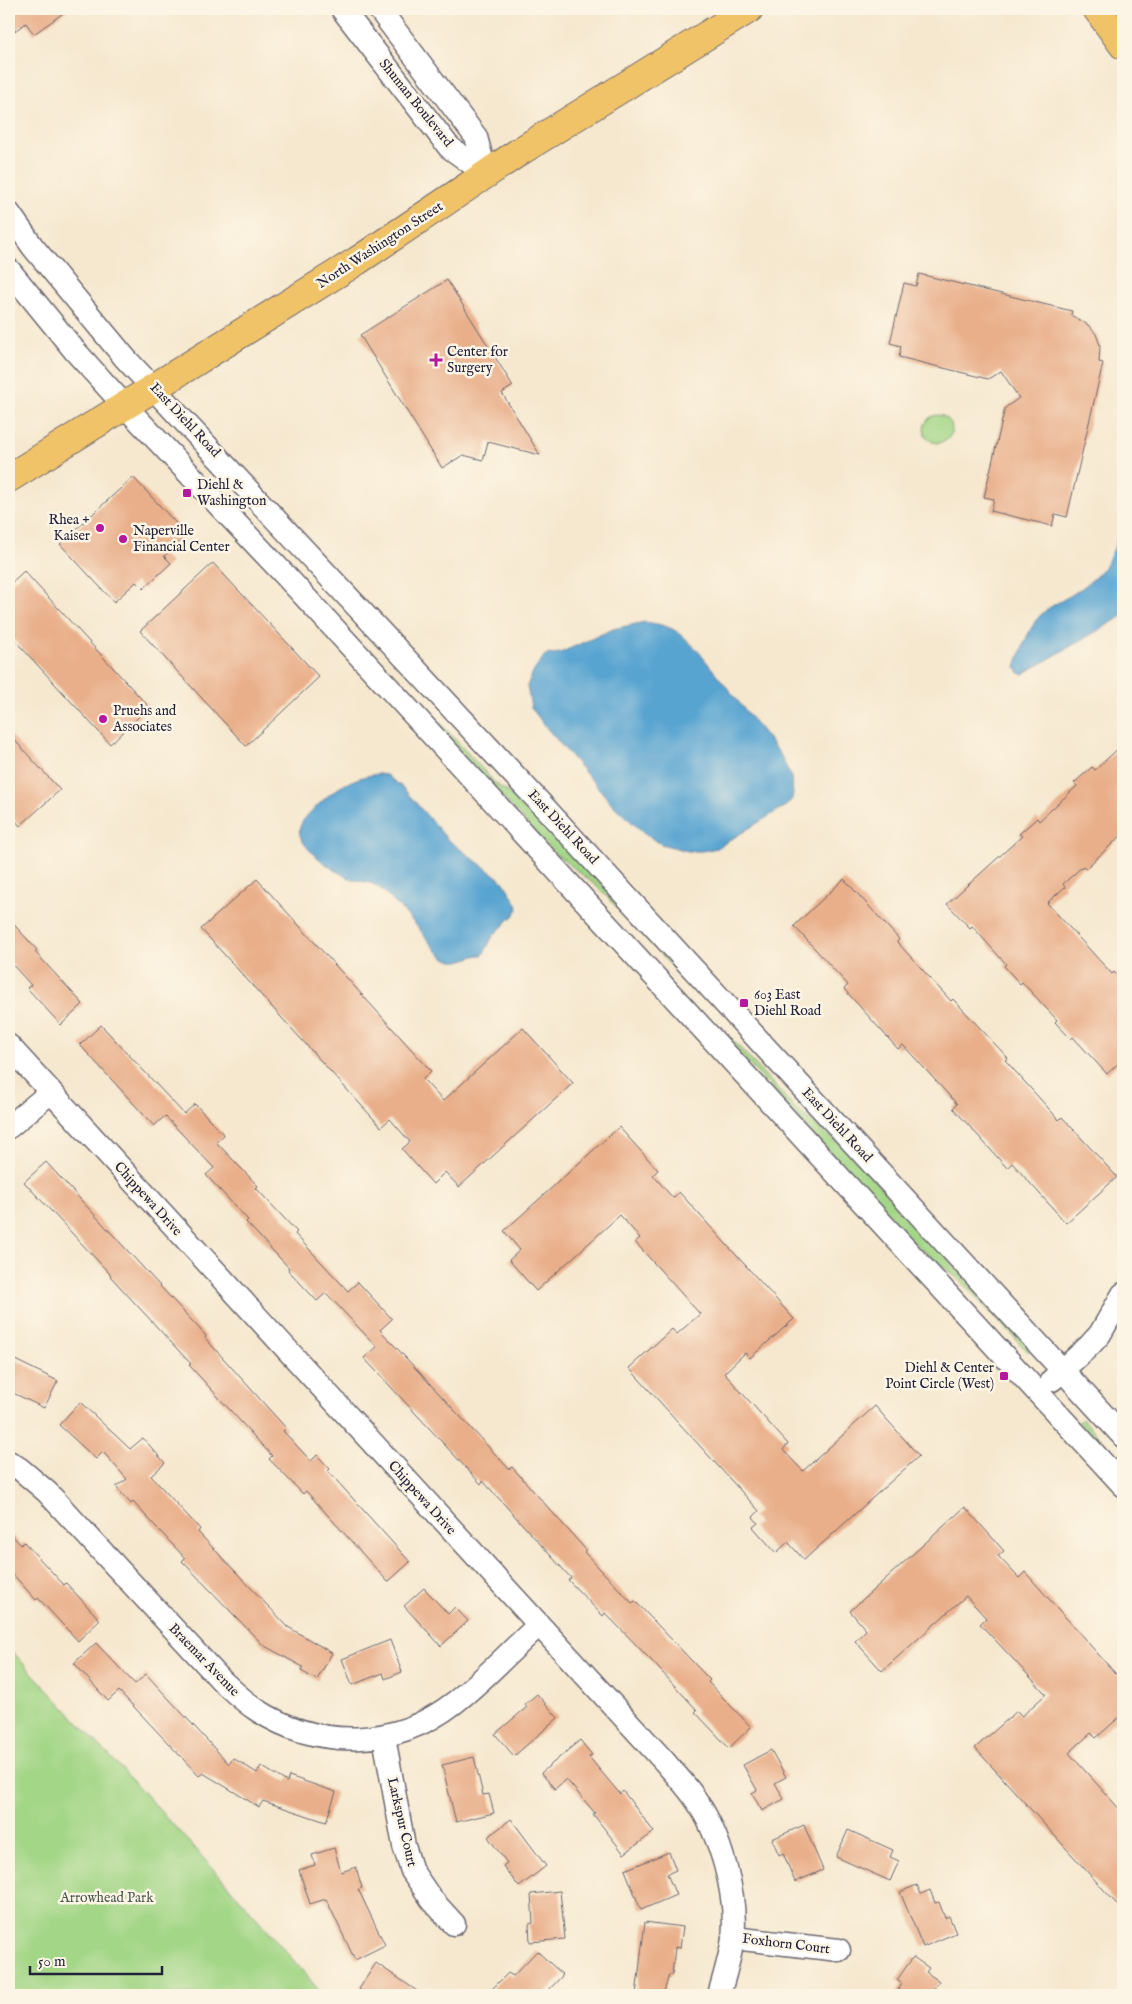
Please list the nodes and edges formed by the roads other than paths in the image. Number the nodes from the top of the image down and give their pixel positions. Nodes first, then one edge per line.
1 (342, 9) edge
2 (379, 9) edge
3 (749, 9) edge
4 (1097, 9) edge
5 (1123, 45) edge
6 (486, 174) junction
7 (9, 213) edge
8 (9, 270) edge
9 (154, 386) junction
10 (124, 405) junction
11 (9, 478) edge
12 (9, 1046) edge
13 (51, 1092) junction
14 (9, 1127) edge
15 (1123, 1294) edge
16 (1062, 1371) junction
17 (1039, 1393) junction
18 (1123, 1436) edge
19 (9, 1462) edge
20 (1123, 1485) edge
21 (539, 1625) junction
22 (384, 1737) junction
23 (454, 1924) dead end
24 (733, 1938) junction
25 (839, 1950) dead end
26 (718, 1995) edge

1 - 6 street, Shuman Boulevard
2 - 6 street, Shuman Boulevard
3 - 6 main road, North Washington Street
4 - 5 main road
6 - 9 main road, North Washington Street
7 - 9 street, East Diehl Road
8 - 10 street
9 - 10 main road, North Washington Street
9 - 16 street, East Diehl Road
10 - 11 main road, North Washington Street
10 - 17 street
12 - 13 street, Chippewa Drive
13 - 14 street
13 - 21 street, Chippewa Drive
15 - 16 street
16 - 17 street
16 - 18 street, East Diehl Road
17 - 20 street
19 - 22 street, Braemar Avenue
21 - 22 street, Braemar Avenue
21 - 24 street, Chippewa Drive
22 - 23 street, Larkspur Court
24 - 25 street, Foxhorn Court
24 - 26 street, Chippewa Drive

